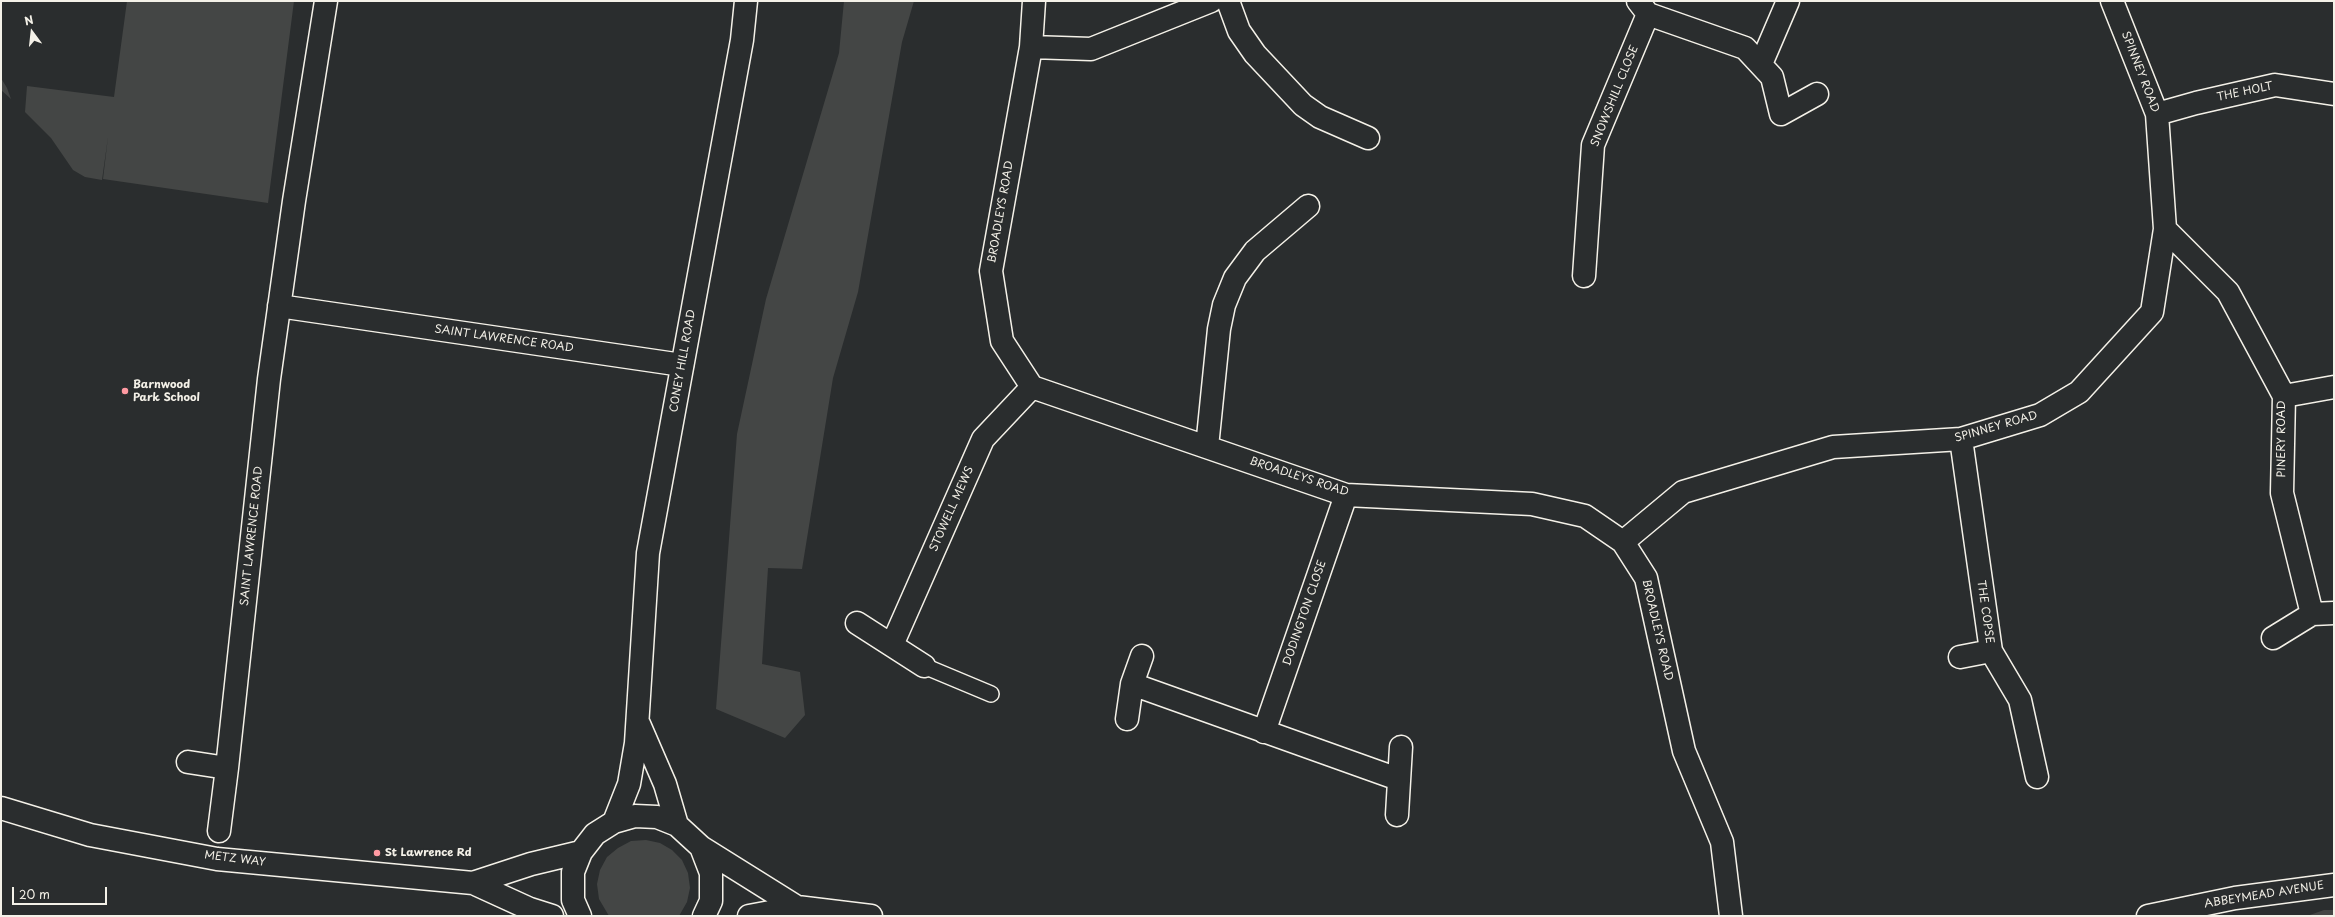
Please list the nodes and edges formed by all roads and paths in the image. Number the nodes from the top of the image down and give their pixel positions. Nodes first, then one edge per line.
1 (326, 1) edge
2 (746, 1) edge
3 (1034, 1) edge
4 (1211, 1) edge
5 (1228, 1) edge
6 (1788, 1) edge
7 (2112, 1) edge
8 (1643, 8) edge
9 (1031, 47) junction
10 (1761, 64) junction
11 (1817, 94) dead end
12 (2334, 94) edge
13 (2157, 114) junction
14 (1368, 138) dead end
15 (1308, 206) dead end
16 (2165, 229) junction
17 (1584, 276) dead end
18 (279, 306) junction
19 (682, 365) junction
20 (1032, 387) junction
21 (2334, 387) edge
22 (2284, 396) junction
23 (1961, 439) junction
24 (1207, 447) junction
25 (1346, 495) junction
26 (1623, 542) junction
27 (2334, 613) edge
28 (2312, 614) junction
29 (857, 623) dead end
30 (2273, 638) dead end
31 (892, 645) junction
32 (1991, 651) junction
33 (1142, 656) dead end
34 (1960, 657) dead end
35 (924, 666) joint
36 (1132, 684) junction
37 (991, 694) dead end
38 (1127, 720) dead end
39 (639, 724) junction
40 (1264, 732) junction
41 (1401, 747) dead end
42 (188, 762) dead end
43 (227, 768) junction
44 (2037, 777) dead end
45 (1398, 779) junction
46 (1, 808) edge
47 (1397, 815) dead end
48 (614, 822) junction
49 (677, 825) junction
50 (219, 832) dead end
51 (701, 847) junction
52 (581, 852) junction
53 (473, 883) junction
54 (2334, 885) edge
55 (797, 906) junction
56 (552, 916) edge
57 (580, 916) edge
58 (704, 916) edge
59 (749, 916) edge
60 (871, 916) edge
61 (1731, 916) edge
62 (2148, 916) edge

1 - 18 street, SAINT LAWRENCE ROAD
2 - 19 street, CONEY HILL ROAD
3 - 9 street, BROADLEYS ROAD
4 - 9 street
5 - 14 street
6 - 10 street
7 - 13 street, SPINNEY ROAD
8 - 10 street, SNOWSHILL CLOSE
8 - 17 street, SNOWSHILL CLOSE
9 - 20 street, BROADLEYS ROAD
10 - 11 street, SNOWSHILL CLOSE
12 - 13 street, THE HOLT
13 - 16 street, SPINNEY ROAD
15 - 24 street
16 - 22 street, PINERY ROAD
16 - 23 street, SPINNEY ROAD
18 - 19 street, SAINT LAWRENCE ROAD
18 - 43 street, SAINT LAWRENCE ROAD
19 - 39 street, CONEY HILL ROAD
20 - 24 street, BROADLEYS ROAD
20 - 31 street, STOWELL MEWS
21 - 22 street
22 - 28 street, PINERY ROAD
23 - 26 street, SPINNEY ROAD
23 - 32 street, THE COPSE
24 - 25 street, BROADLEYS ROAD
25 - 26 street, BROADLEYS ROAD
25 - 40 street, DODINGTON CLOSE
26 - 61 street, BROADLEYS ROAD
27 - 28 street
28 - 30 street
29 - 31 street
31 - 35 street
32 - 34 street
32 - 44 street, THE COPSE
33 - 36 street
35 - 37 lane
36 - 38 street
36 - 40 street
39 - 48 street, CONEY HILL ROAD
39 - 49 street, CONEY HILL ROAD
40 - 45 street
41 - 45 street
42 - 43 street
43 - 50 street, SAINT LAWRENCE ROAD
45 - 47 street
46 - 53 street, METZ WAY
48 - 49 street
48 - 52 street
49 - 51 street
51 - 55 street
51 - 58 street
52 - 53 street, METZ WAY
52 - 57 street
53 - 56 street, METZ WAY
54 - 62 street, ABBEYMEAD AVENUE
55 - 59 street
55 - 60 street

